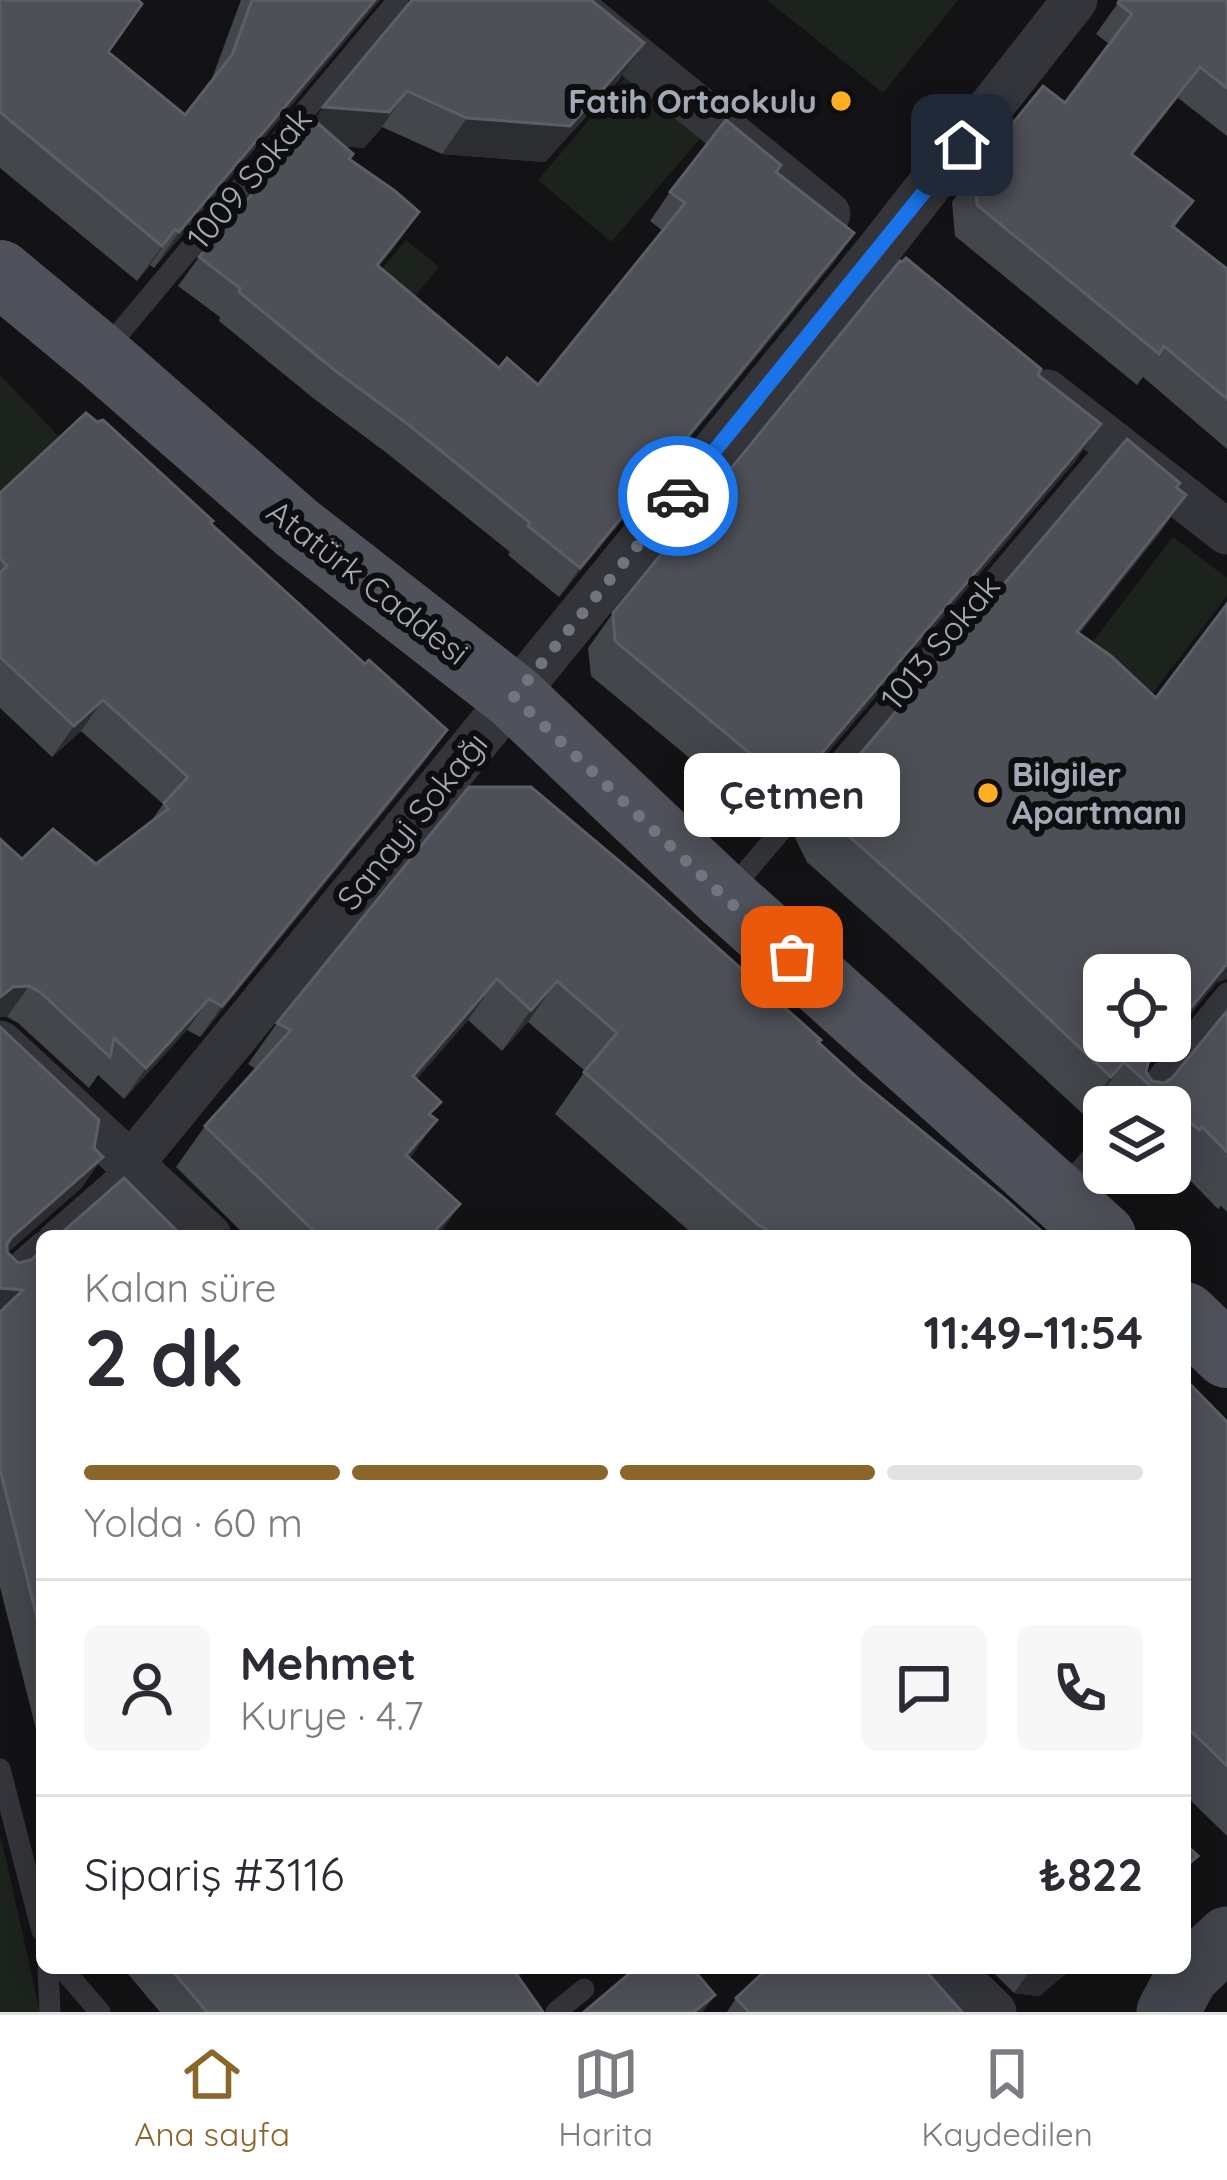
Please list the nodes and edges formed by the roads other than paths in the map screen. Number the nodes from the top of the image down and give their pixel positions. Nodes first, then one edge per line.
1 (398, 0) edge
2 (566, 0) edge
3 (1076, 0) edge
4 (876, 253) junction
5 (0, 273) edge
6 (912, 282) edge
7 (100, 356) junction
8 (1020, 370) edge
9 (1110, 443) junction
10 (1227, 532) edge
11 (514, 697) junction
12 (724, 897) junction
13 (1227, 992) edge
14 (0, 1043) edge
15 (1149, 1086) edge
16 (131, 1163) junction
17 (1081, 1216) edge
18 (56, 1230) edge
19 (203, 1230) edge
20 (36, 1247) edge
21 (0, 1280) edge
22 (1191, 1321) edge
23 (1227, 1355) edge
24 (0, 1769) edge
25 (36, 1908) edge
26 (48, 1974) edge
27 (67, 1974) edge
28 (955, 1974) edge
29 (584, 1989) dead end
30 (50, 2012) edge
31 (100, 2012) edge
32 (556, 2012) edge
33 (994, 2012) edge

1 - 7 lane, 1009 Sokak
2 - 4 street
3 - 4 street, Sanayi Sokağı
4 - 6 street
4 - 11 street, Sanayi Sokağı
5 - 7 main road, Atatürk Caddesi
7 - 11 main road, Atatürk Caddesi
8 - 9 street
9 - 10 street
9 - 12 lane, 1013 Sokak
11 - 12 main road, Atatürk Caddesi
11 - 16 street, Sanayi Sokağı
12 - 17 main road, Atatürk Caddesi
13 - 15 lane
14 - 16 street
16 - 18 lane, Sanayi Sokağı
16 - 19 street
20 - 21 lane
22 - 23 main road
24 - 25 lane
26 - 30 lane
27 - 31 lane
28 - 33 street
29 - 32 lane

